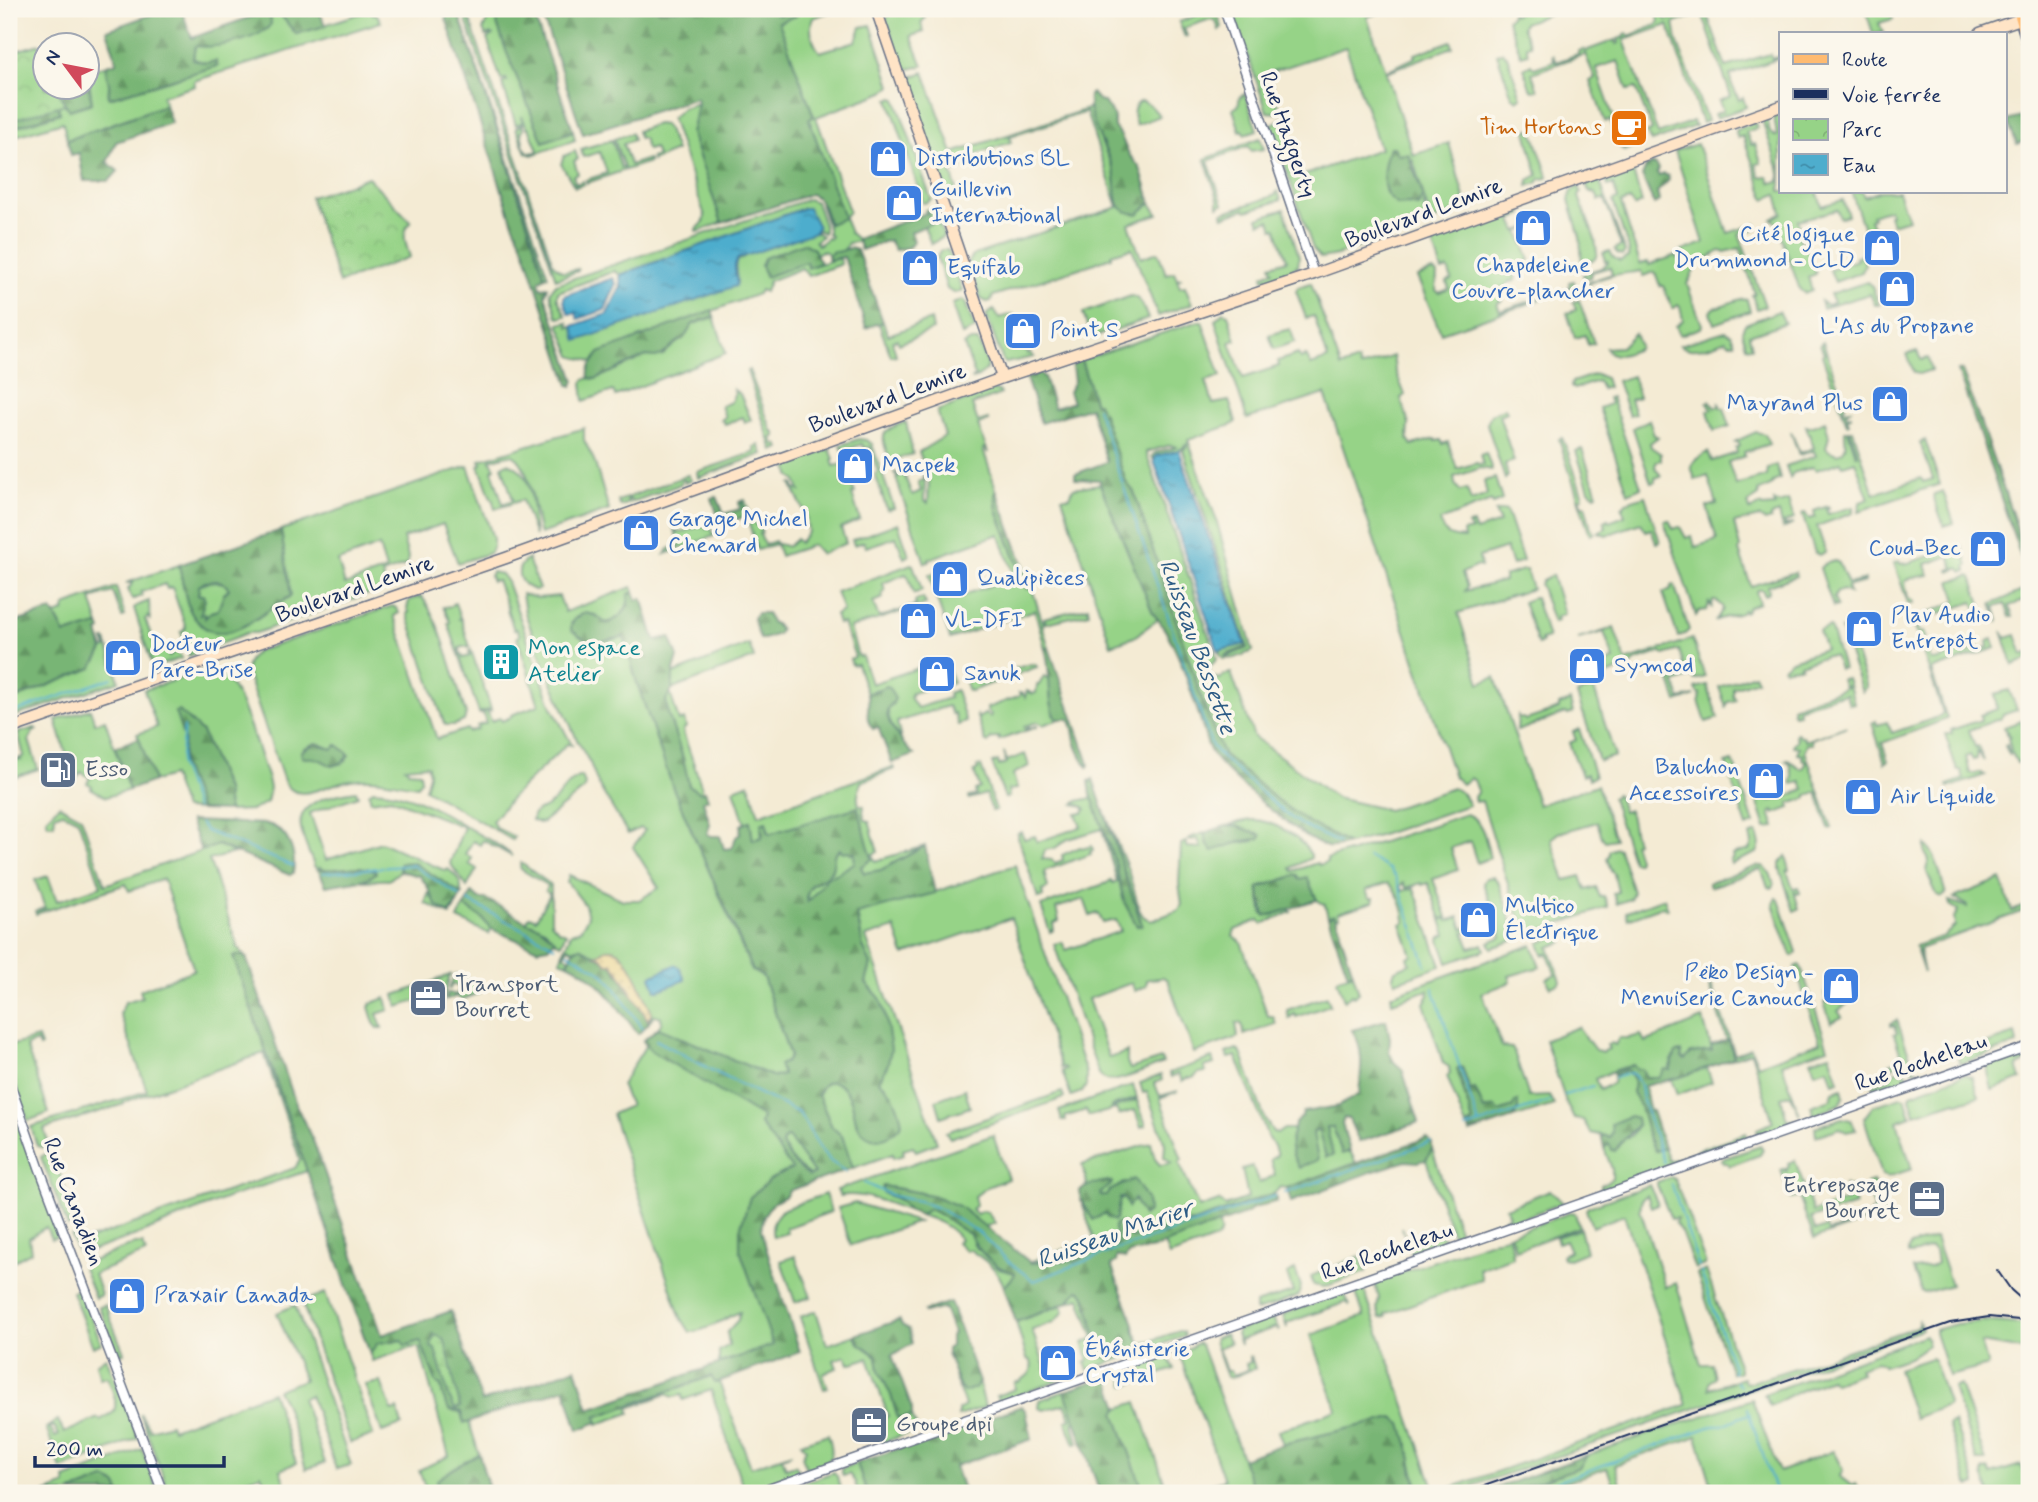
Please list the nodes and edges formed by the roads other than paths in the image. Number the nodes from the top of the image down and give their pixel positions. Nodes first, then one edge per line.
1 (876, 9) edge
2 (1224, 9) edge
3 (2023, 14) edge
4 (1982, 32) edge
5 (2029, 46) edge
6 (1779, 107) edge
7 (1314, 274) junction
8 (1002, 378) junction
9 (9, 729) edge
10 (2029, 1045) edge
11 (9, 1081) edge
12 (163, 1493) edge
13 (757, 1493) edge

1 - 8 main road
2 - 7 street, Rue Haggerty
3 - 4 main road
3 - 5 main road
6 - 7 main road, Boulevard Lemire
7 - 8 main road, Boulevard Lemire
8 - 9 main road, Boulevard Lemire
10 - 13 street, Rue Rocheleau
11 - 12 street, Rue Canadien

